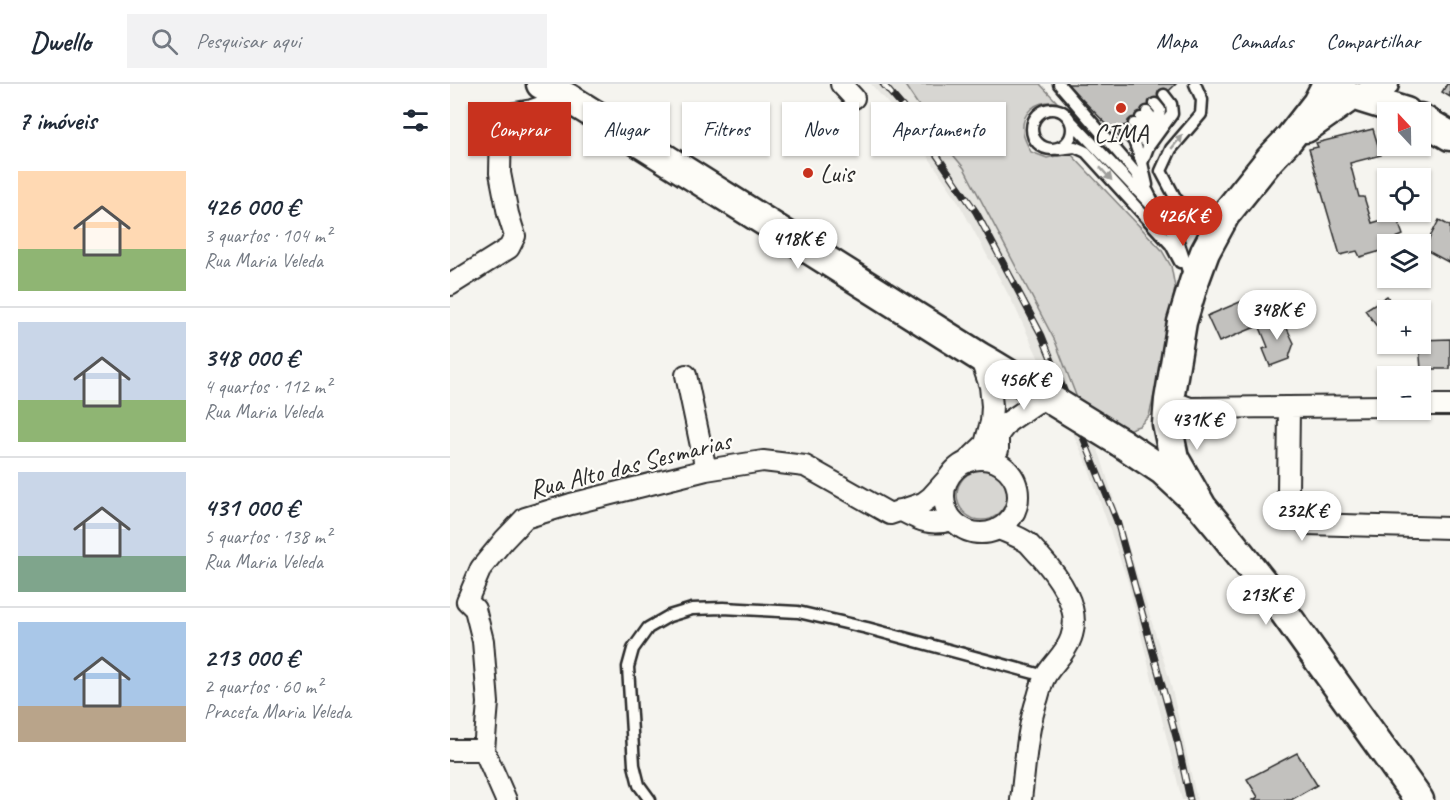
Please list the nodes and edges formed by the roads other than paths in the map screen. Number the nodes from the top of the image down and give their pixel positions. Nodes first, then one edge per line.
1 (541, 84) edge
2 (1059, 84) edge
3 (1195, 84) edge
4 (1395, 84) edge
5 (1351, 89) edge
6 (1164, 95) dead end
7 (568, 98) junction
8 (1383, 102) edge
9 (1408, 102) edge
10 (1141, 118) junction
11 (1069, 119) junction
12 (1431, 124) edge
13 (1156, 136) junction
14 (1450, 136) edge
15 (1148, 147) junction
16 (1058, 149) junction
17 (1142, 163) junction
18 (1149, 192) junction
19 (1158, 212) junction
20 (1225, 215) junction
21 (450, 285) edge
22 (1192, 286) junction
23 (980, 357) junction
24 (686, 375) dead end
25 (1022, 383) junction
26 (1050, 399) junction
27 (1431, 405) edge
28 (1450, 405) edge
29 (1377, 406) edge
30 (1289, 407) junction
31 (1164, 411) junction
32 (1000, 418) junction
33 (1120, 442) junction
34 (965, 463) junction
35 (1168, 464) junction
36 (1004, 466) junction
37 (706, 470) junction
38 (949, 477) junction
39 (1018, 491) junction
40 (900, 510) junction
41 (953, 520) junction
42 (1450, 528) edge
43 (999, 529) junction
44 (1028, 543) junction
45 (458, 602) edge
46 (1046, 676) junction
47 (450, 750) edge
48 (484, 750) junction
49 (506, 800) edge
50 (650, 800) edge
51 (1021, 800) edge
52 (1419, 800) edge

1 - 7 main road
2 - 18 lane
20 -> 3 lane
4 - 9 main road
5 - 8 main road
5 - 20 main road
6 - 13 lane
7 - 21 street
7 - 23 main road
10 - 13 lane
10 - 15 lane
10 - 17 lane
11 - 16 lane
11 - 16 lane
11 - 19 lane
12 - 14 main road
13 - 15 lane
15 - 17 lane
16 -> 22 lane
17 - 18 lane
18 - 19 lane
19 - 22 lane
20 - 22 main road
22 - 31 main road
23 - 25 main road
23 - 32 street
24 - 37 street
25 - 26 main road
25 - 32 street
26 - 32 street
26 - 33 main road, bridge
27 - 28 street
29 - 30 street
30 - 31 street
30 - 42 street
31 - 33 main road
31 - 35 main road
32 - 34 street
32 - 36 street
33 - 35 main road
34 - 36 street
34 - 38 street
35 - 52 main road
36 - 39 street
37 - 40 street, Rua Alto das Sesmarias
37 - 45 street, Rua Alto das Sesmarias
38 - 40 street
38 - 41 street
39 - 43 street
39 - 44 street
40 - 41 street, Rua Alto das Sesmarias
41 - 43 street
43 - 44 street
44 - 46 street
45 - 48 street, Rua Alto das Sesmarias
46 - 50 lane
46 - 51 street
47 - 48 street
48 - 49 street, Rua Alto das Sesmarias

